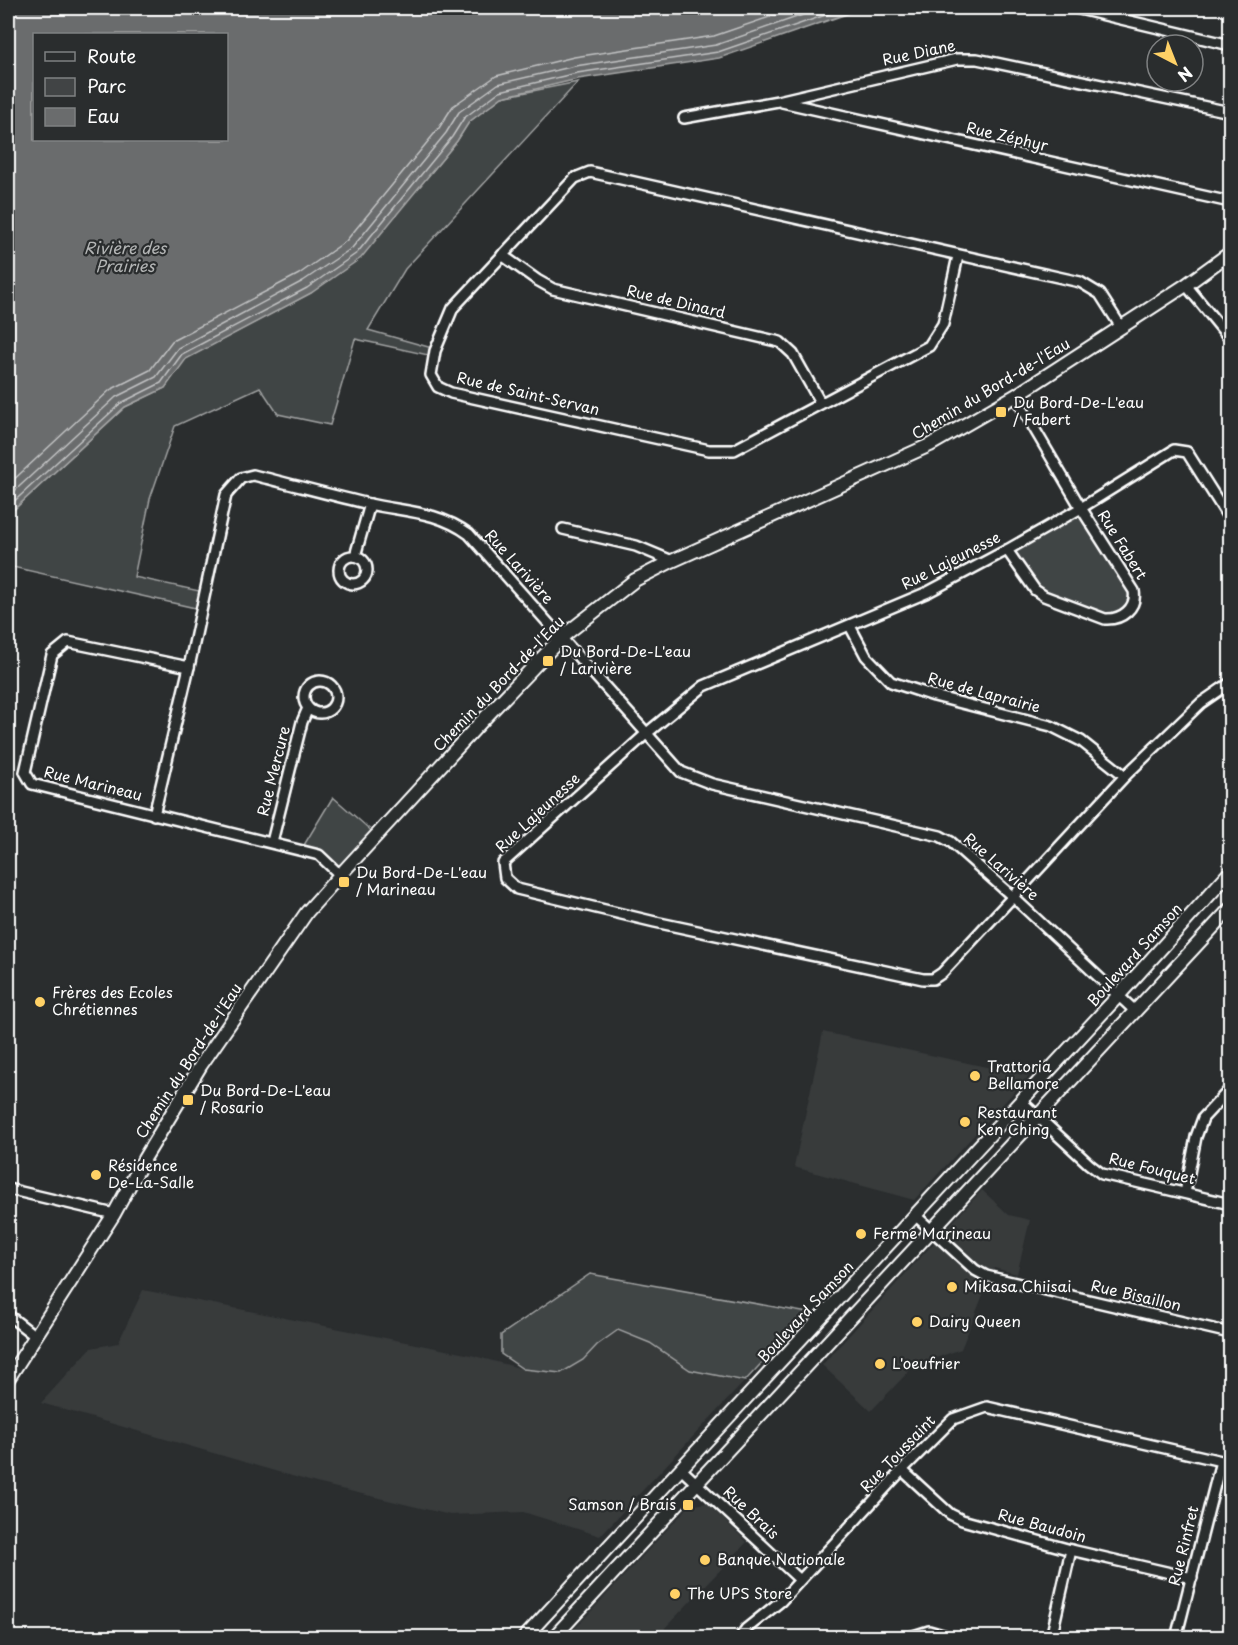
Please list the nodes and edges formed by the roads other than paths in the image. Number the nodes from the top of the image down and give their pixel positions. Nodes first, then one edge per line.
1 (1075, 8) edge
2 (1230, 45) edge
3 (778, 100) junction
4 (1230, 112) edge
5 (684, 118) dead end
6 (1230, 202) edge
7 (1230, 253) edge
8 (502, 255) junction
9 (958, 256) junction
10 (1186, 285) junction
11 (1121, 327) junction
12 (1230, 339) edge
13 (1015, 396) junction
14 (820, 402) junction
15 (370, 504) junction
16 (1081, 508) junction
17 (1230, 520) edge
18 (563, 529) dead end
19 (1007, 550) junction
20 (355, 556) dead end
21 (672, 561) junction
22 (850, 626) junction
23 (562, 637) junction
24 (189, 667) junction
25 (1230, 683) edge
26 (308, 708) dead end
27 (646, 733) junction
28 (1125, 776) junction
29 (154, 814) junction
30 (272, 842) junction
31 (1230, 872) edge
32 (340, 874) junction
33 (1013, 897) junction
34 (1230, 909) edge
35 (1119, 995) junction
36 (1136, 1011) junction
37 (1230, 1089) edge
38 (1021, 1101) junction
39 (1037, 1117) junction
40 (8, 1189) edge
41 (1185, 1193) junction
42 (1230, 1204) edge
43 (114, 1214) junction
44 (915, 1215) junction
45 (932, 1231) junction
46 (8, 1315) edge
47 (1230, 1333) edge
48 (35, 1335) junction
49 (8, 1379) edge
50 (1226, 1462) edge
51 (681, 1469) junction
52 (902, 1470) junction
53 (697, 1483) junction
54 (1071, 1550) junction
55 (1192, 1578) junction
56 (800, 1580) junction
57 (524, 1638) edge
58 (553, 1638) edge
59 (740, 1638) edge
60 (907, 1638) edge
61 (954, 1638) edge
62 (1051, 1638) edge
63 (1176, 1638) edge

1 - 2 street
3 - 4 street, Rue Diane
3 - 5 street, Rue Diane
3 - 6 street, Rue Zéphyr
7 - 10 street, Chemin du Bord-de-l'Eau
8 - 9 street, Rue de Saint-Servan
8 - 14 street, Rue de Dinard
8 - 14 street, Rue de Saint-Servan
9 - 11 street, Rue de Saint-Servan
9 - 14 street, Rue de Saint-Servan
10 - 11 street, Chemin du Bord-de-l'Eau
10 - 12 street
11 - 13 street, Chemin du Bord-de-l'Eau
13 - 16 street, Rue Fabert
13 - 21 street, Chemin du Bord-de-l'Eau
15 - 20 street
15 - 23 street, Rue Larivière
15 - 24 street, Rue Larivière
16 - 17 street, Rue Lajeunesse
16 - 19 street, Rue Lajeunesse
16 - 19 street, Rue Fabert
18 - 21 street
19 - 22 street, Rue Lajeunesse
21 - 23 street, Chemin du Bord-de-l'Eau
22 - 27 street, Rue Lajeunesse
22 - 28 street, Rue de Laprairie
23 - 27 street, Rue Larivière
23 - 32 street, Chemin du Bord-de-l'Eau
24 - 29 street, Rue Larivière
24 - 29 street, Rue Marineau
25 - 28 street, Rue Lajeunesse
26 - 30 street, Rue Mercure
27 - 33 street, Rue Larivière
27 - 33 street, Rue Lajeunesse
28 - 33 street, Rue Lajeunesse
29 - 30 street, Rue Marineau
30 - 32 street, Rue Marineau
31 - 35 street, Boulevard Samson
32 - 43 street, Chemin du Bord-de-l'Eau
33 - 35 street, Rue Larivière
34 - 36 street
35 - 36 street, Rue Larivière
35 - 38 street, Boulevard Samson
36 - 39 street
37 - 41 street
38 - 39 street, Rue Fouquet
38 - 44 street, Boulevard Samson
39 - 41 street, Rue Fouquet
39 - 45 street
40 - 43 street
41 - 42 street, Rue Fouquet
43 - 48 street, Chemin du Bord-de-l'Eau
44 - 45 street, Rue Bisaillon
44 - 51 street, Boulevard Samson
45 - 47 street, Rue Bisaillon
45 - 53 street
46 - 48 street
48 - 49 street, Chemin du Bord-de-l'Eau
50 - 52 street, Rue Toussaint
50 - 55 street, Rue Rinfret
51 - 53 street, Rue Brais
51 - 57 street, Boulevard Samson
52 - 54 street, Rue Baudoin
52 - 56 street, Rue Toussaint
53 - 56 street, Rue Brais
53 - 58 street
54 - 55 street, Rue Baudoin
54 - 62 street
55 - 63 street, Rue Rinfret
56 - 59 street, Rue Toussaint
60 - 61 street

